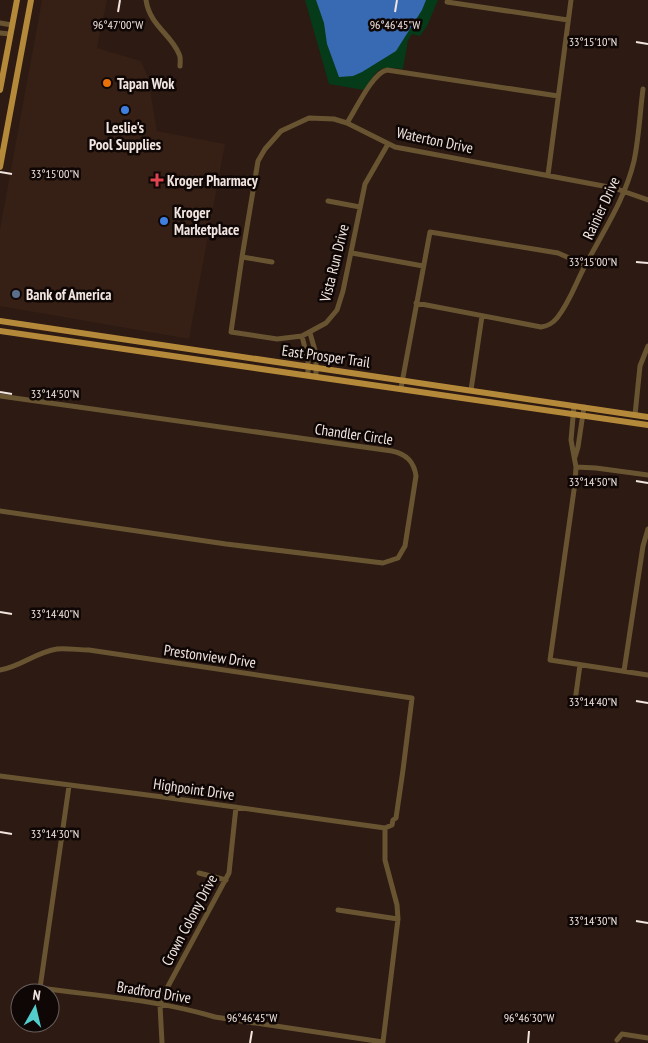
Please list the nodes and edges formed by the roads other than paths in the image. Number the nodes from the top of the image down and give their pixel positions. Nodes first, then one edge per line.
1 (16, 0) edge
2 (31, 0) edge
3 (146, 0) edge
4 (571, 0) edge
5 (447, 2) dead end
6 (568, 20) junction
7 (0, 23) edge
8 (12, 25) junction
9 (0, 33) edge
10 (10, 34) junction
11 (180, 66) dead end
12 (643, 89) dead end
13 (0, 90) edge
14 (558, 96) junction
15 (348, 123) junction
16 (4, 127) edge
17 (388, 144) junction
18 (0, 167) edge
19 (548, 175) junction
20 (624, 191) junction
21 (648, 200) edge
22 (328, 201) dead end
23 (360, 207) junction
24 (352, 252) junction
25 (242, 257) junction
26 (272, 262) dead end
27 (585, 265) junction
28 (423, 266) junction
29 (416, 303) junction
30 (482, 316) junction
31 (0, 322) edge
32 (0, 331) edge
33 (231, 332) joint
34 (310, 333) junction
35 (101, 336) junction
36 (302, 336) junction
37 (100, 346) junction
38 (648, 346) edge
39 (646, 353) edge
40 (308, 366) junction
41 (316, 368) junction
42 (308, 375) junction
43 (316, 376) junction
44 (402, 380) junction
45 (401, 388) junction
46 (471, 390) junction
47 (0, 396) edge
48 (574, 406) junction
49 (584, 408) junction
50 (573, 414) junction
51 (635, 415) junction
52 (583, 416) junction
53 (648, 417) edge
54 (648, 425) edge
55 (574, 458) junction
56 (576, 467) junction
57 (648, 475) edge
58 (0, 511) edge
59 (648, 529) edge
60 (580, 665) junction
61 (0, 670) edge
62 (624, 671) junction
63 (648, 675) edge
64 (575, 701) dead end
65 (0, 776) edge
66 (69, 786) junction
67 (236, 808) junction
68 (385, 828) junction
69 (199, 873) dead end
70 (226, 880) junction
71 (338, 910) dead end
72 (398, 919) junction
73 (160, 1005) junction
74 (648, 1038) edge
75 (617, 1040) dead end
76 (383, 1042) edge
77 (162, 1043) edge

1 - 8 main road
2 - 16 main road
3 - 11 street
4 - 6 street
5 - 6 street
6 - 14 street
7 - 8 street
8 - 10 main road
9 - 10 street
10 - 13 main road
12 - 20 street, Rainier Drive
14 - 15 street
14 - 19 street
15 - 17 street, Waterton Drive
15 - 25 street, Waterton Drive
16 - 18 main road
17 - 19 street, Waterton Drive
17 - 23 street, Vista Run Drive
19 - 20 street, Waterton Drive
20 - 21 street, Waterton Drive
20 - 27 street, Rainier Drive
22 - 23 street
23 - 24 street, Vista Run Drive
24 - 28 street
24 - 34 street, Vista Run Drive
25 - 26 street
25 - 33 street, Waterton Drive
27 - 28 street
27 - 30 street, Rainier Drive
28 - 29 street
29 - 30 street
29 - 44 street
30 - 46 street
31 - 35 main road, East Prosper Trail
32 - 37 main road, East Prosper Trail
33 - 36 street, Vista Run Drive
34 - 36 street, Vista Run Drive
34 - 41 street
35 - 37 main road
35 - 40 main road, East Prosper Trail
36 - 40 street
37 - 42 main road, East Prosper Trail
38 - 39 street
39 - 51 street
40 - 41 main road, East Prosper Trail
40 - 42 street
41 - 43 street
41 - 44 main road, East Prosper Trail
42 - 43 main road, East Prosper Trail
43 - 45 main road, East Prosper Trail
44 - 45 street
44 - 46 main road, East Prosper Trail
45 - 50 main road, East Prosper Trail
46 - 48 main road, East Prosper Trail
47 - 58 street, Chandler Circle
48 - 49 main road, East Prosper Trail
48 - 50 street
49 - 51 main road, East Prosper Trail
49 - 52 street
50 - 52 main road, East Prosper Trail
50 - 55 street
51 - 53 main road, East Prosper Trail
52 - 54 main road, East Prosper Trail
52 - 55 street
55 - 56 street
56 - 57 street
56 - 60 street
59 - 62 street
60 - 62 street
60 - 64 street
61 - 68 street, Prestonview Drive
62 - 63 street
65 - 66 street, Highpoint Drive
66 - 67 street, Highpoint Drive
66 - 73 street, Bradford Drive
67 - 68 street, Highpoint Drive
67 - 70 street, Crown Colony Drive
68 - 72 street
69 - 70 street
70 - 73 street, Crown Colony Drive
71 - 72 street
72 - 76 street
73 - 76 street, Bradford Drive
73 - 77 street, Crown Colony Drive
74 - 75 street

